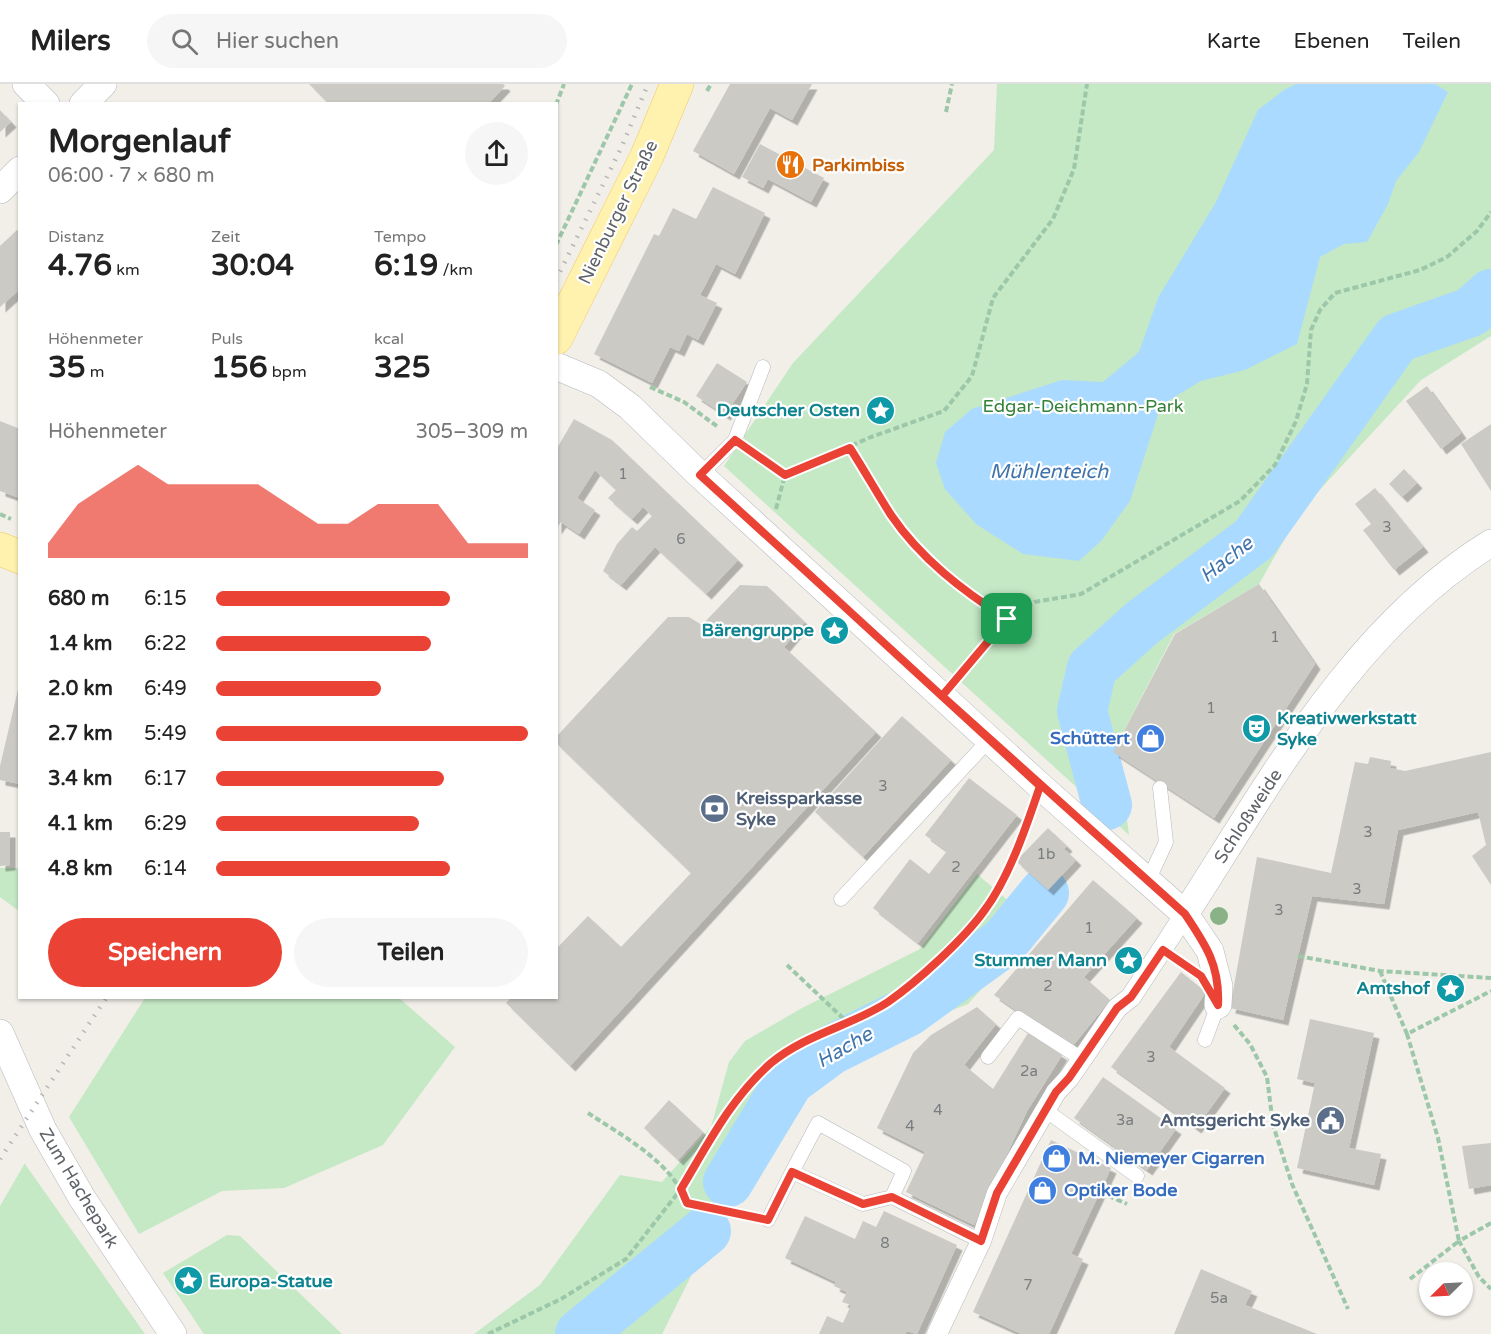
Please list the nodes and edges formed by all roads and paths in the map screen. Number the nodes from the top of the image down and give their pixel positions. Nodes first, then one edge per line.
1 (26, 84) edge
2 (103, 84) edge
3 (564, 84) edge
4 (632, 84) edge
5 (677, 84) edge
6 (952, 84) edge
7 (1087, 84) edge
8 (44, 102) edge
9 (85, 102) edge
10 (557, 102) edge
11 (946, 112) dead end
12 (18, 172) edge
13 (0, 190) edge
14 (1491, 212) edge
15 (558, 226) edge
16 (564, 229) junction
17 (558, 241) edge
18 (558, 334) edge
19 (558, 367) edge
20 (763, 367) dead end
21 (645, 385) dead end
22 (735, 440) junction
23 (850, 448) junction
24 (700, 475) junction
25 (785, 475) junction
26 (768, 537) junction
27 (1491, 543) edge
28 (0, 549) edge
29 (18, 556) edge
30 (1007, 619) junction
31 (942, 696) junction
32 (989, 740) junction
33 (1040, 786) junction
34 (1160, 788) dead end
35 (1148, 881) junction
36 (841, 899) dead end
37 (1185, 914) junction
38 (1298, 956) dead end
39 (788, 965) dead end
40 (1380, 971) junction
41 (1491, 978) edge
42 (1491, 991) edge
43 (1218, 1005) junction
44 (846, 1021) junction
45 (0, 1033) edge
46 (1407, 1034) junction
47 (1205, 1040) dead end
48 (988, 1057) dead end
49 (1082, 1059) junction
50 (1045, 1110) junction
51 (588, 1113) dead end
52 (792, 1172) junction
53 (1137, 1176) dead end
54 (681, 1189) junction
55 (1100, 1192) dead end
56 (892, 1197) junction
57 (1127, 1204) dead end
58 (768, 1220) joint
59 (1491, 1223) edge
60 (1460, 1240) junction
61 (981, 1241) junction
62 (1410, 1279) dead end
63 (1491, 1288) edge
64 (1347, 1309) dead end
65 (173, 1334) edge
66 (488, 1334) edge
67 (937, 1334) edge

1 - 8 street
2 - 9 street
3 - 10 path
4 - 16 path
5 - 18 main road, Nienburger Straße
6 - 11 path
7 - 23 path
12 - 13 street
14 - 30 path
15 - 16 path
16 - 17 path
19 - 24 street
20 - 22 lane
21 - 22 path
22 - 24 lane
22 - 25 path
23 - 25 path
23 - 30 path
24 - 26 street
25 - 26 path
26 - 31 street
27 - 37 street, Schloßweide
28 - 29 main road
30 - 31 path
31 - 32 street
32 - 33 street
32 - 36 lane
33 - 35 street
33 - 44 path
34 - 35 lane
35 - 37 street
37 - 43 street
37 - 49 street
38 - 40 path
39 - 44 path
40 - 41 path
40 - 46 path
42 - 46 path
43 - 47 lane
43 - 64 path
44 - 54 path
45 - 65 street, Zum Hachepark
46 - 60 path
48 - 49 lane
49 - 50 street
50 - 53 lane
50 - 61 street
51 - 54 path
52 - 56 lane
52 - 56 lane
52 - 58 lane
54 - 58 path
54 - 66 path
55 - 57 path
56 - 61 lane
59 - 60 path
60 - 62 path
60 - 63 path
61 - 67 street

